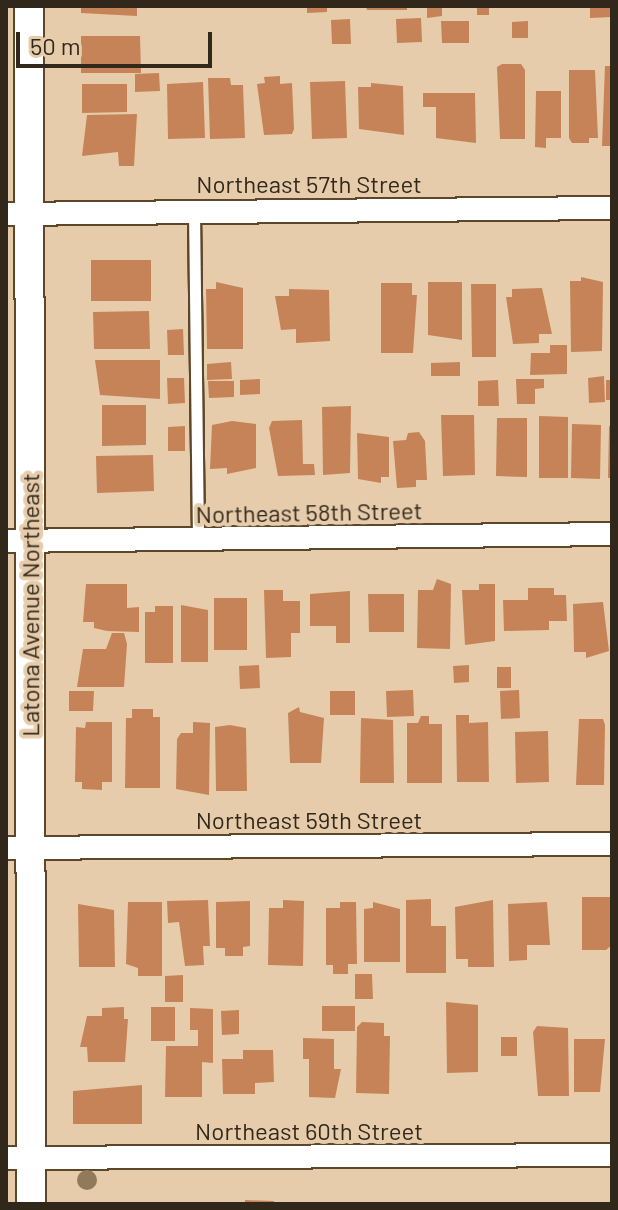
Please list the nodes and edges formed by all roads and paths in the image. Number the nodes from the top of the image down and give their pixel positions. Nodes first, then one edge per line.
1 (29, 6) edge
2 (612, 208) edge
3 (194, 211) junction
4 (17, 214) edge
5 (612, 534) edge
6 (198, 540) junction
7 (18, 541) edge
8 (612, 844) edge
9 (18, 848) edge
10 (612, 1155) edge
11 (18, 1158) edge
12 (31, 1204) edge

1 - 4 street, Latona Avenue Northeast
2 - 3 street, Northeast 57th Street
3 - 4 street, Northeast 57th Street
3 - 6 lane
4 - 7 street, Latona Avenue Northeast
5 - 6 street, Northeast 58th Street
6 - 7 street, Northeast 58th Street
7 - 9 street, Latona Avenue Northeast
8 - 9 street, Northeast 59th Street
9 - 11 street, Latona Avenue Northeast
10 - 11 street, Northeast 60th Street
11 - 12 street, Latona Avenue Northeast

